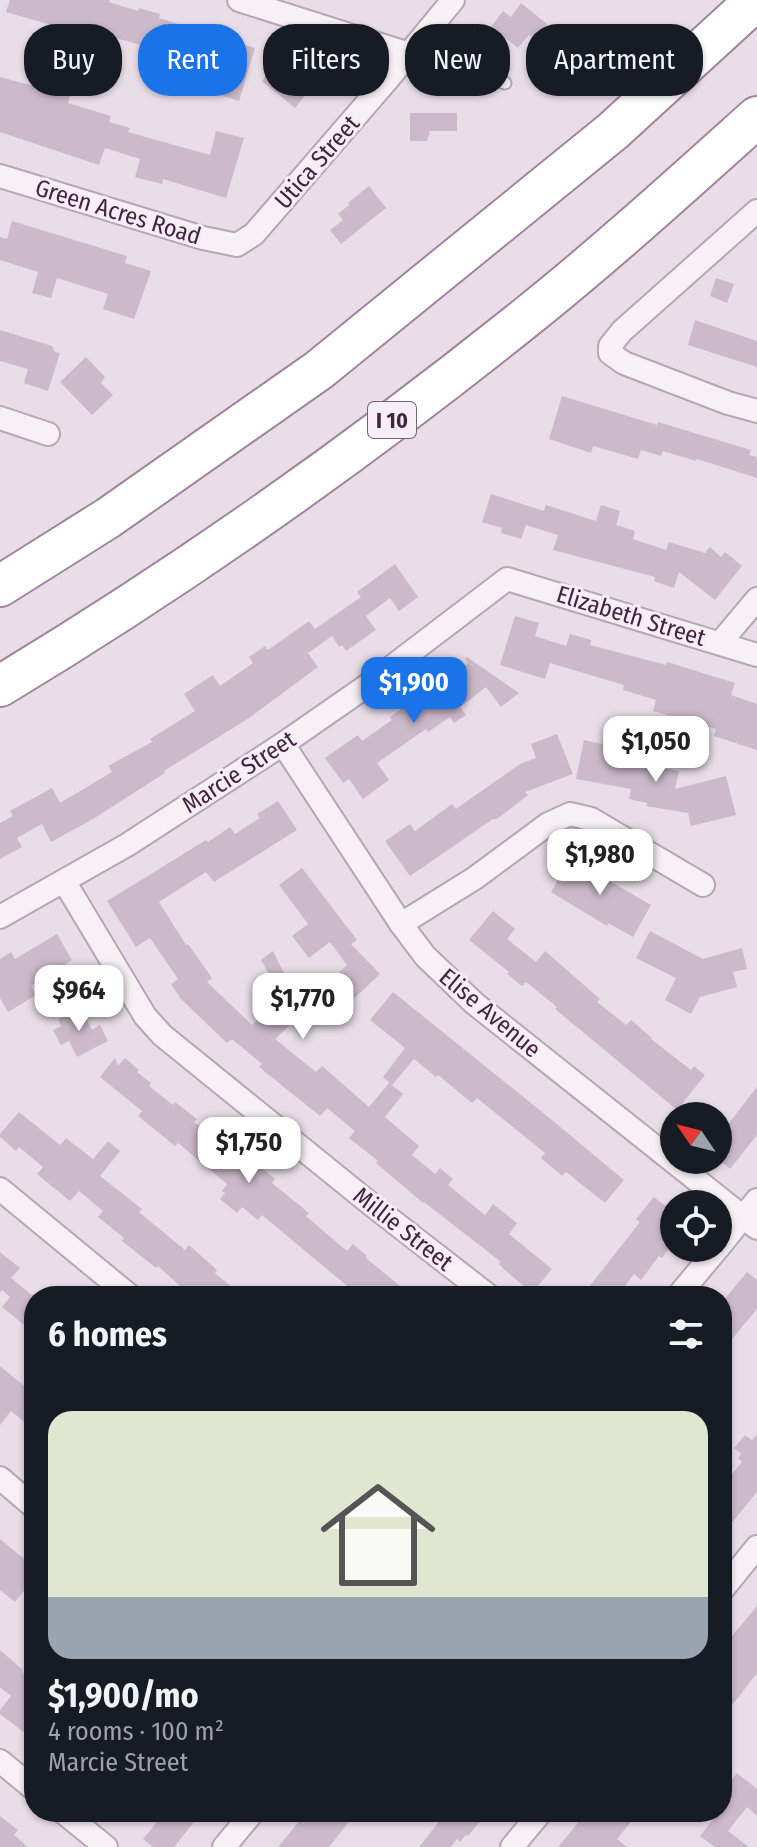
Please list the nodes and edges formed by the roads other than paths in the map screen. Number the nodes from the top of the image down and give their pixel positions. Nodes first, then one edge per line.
1 (239, 0) edge
2 (453, 0) edge
3 (756, 0) edge
4 (433, 24) edge
5 (405, 53) edge
6 (405, 59) edge
7 (757, 117) edge
8 (0, 176) edge
9 (757, 211) edge
10 (237, 245) joint
11 (757, 411) edge
12 (0, 418) edge
13 (48, 434) dead end
14 (505, 580) joint
15 (0, 586) edge
16 (757, 599) edge
17 (720, 643) junction
18 (757, 655) edge
19 (0, 686) edge
20 (283, 744) junction
21 (64, 881) junction
22 (703, 885) dead end
23 (0, 917) edge
24 (401, 924) junction
25 (0, 1189) edge
26 (753, 1215) edge
27 (732, 1235) edge
28 (706, 1262) edge
29 (118, 1286) edge
30 (476, 1286) edge
31 (686, 1286) edge
32 (0, 1478) edge
33 (24, 1498) edge
34 (757, 1547) edge
35 (732, 1578) edge
36 (0, 1761) edge
37 (24, 1781) edge
38 (75, 1822) edge
39 (245, 1822) edge
40 (533, 1822) edge
41 (106, 1847) edge
42 (224, 1847) edge
43 (512, 1847) edge

1 - 5 street
2 - 4 street, Utica Street
3 - 15 highway
6 - 10 street, Utica Street
7 - 19 highway, I 10
8 - 10 street, Green Acres Road
9 - 11 street
12 - 13 street
14 - 17 street, Elizabeth Street
14 - 20 street, Marcie Street
16 - 17 street
17 - 18 street, Elizabeth Street
20 - 21 street, Marcie Street
20 - 24 street, Elise Avenue
21 - 23 street, Marcie Street
21 - 30 street, Millie Street
22 - 24 street
24 - 26 street, Elise Avenue
25 - 29 street
26 - 27 street
28 - 31 street
32 - 33 street
34 - 35 street
36 - 37 street
38 - 41 street
39 - 42 street
40 - 43 street

